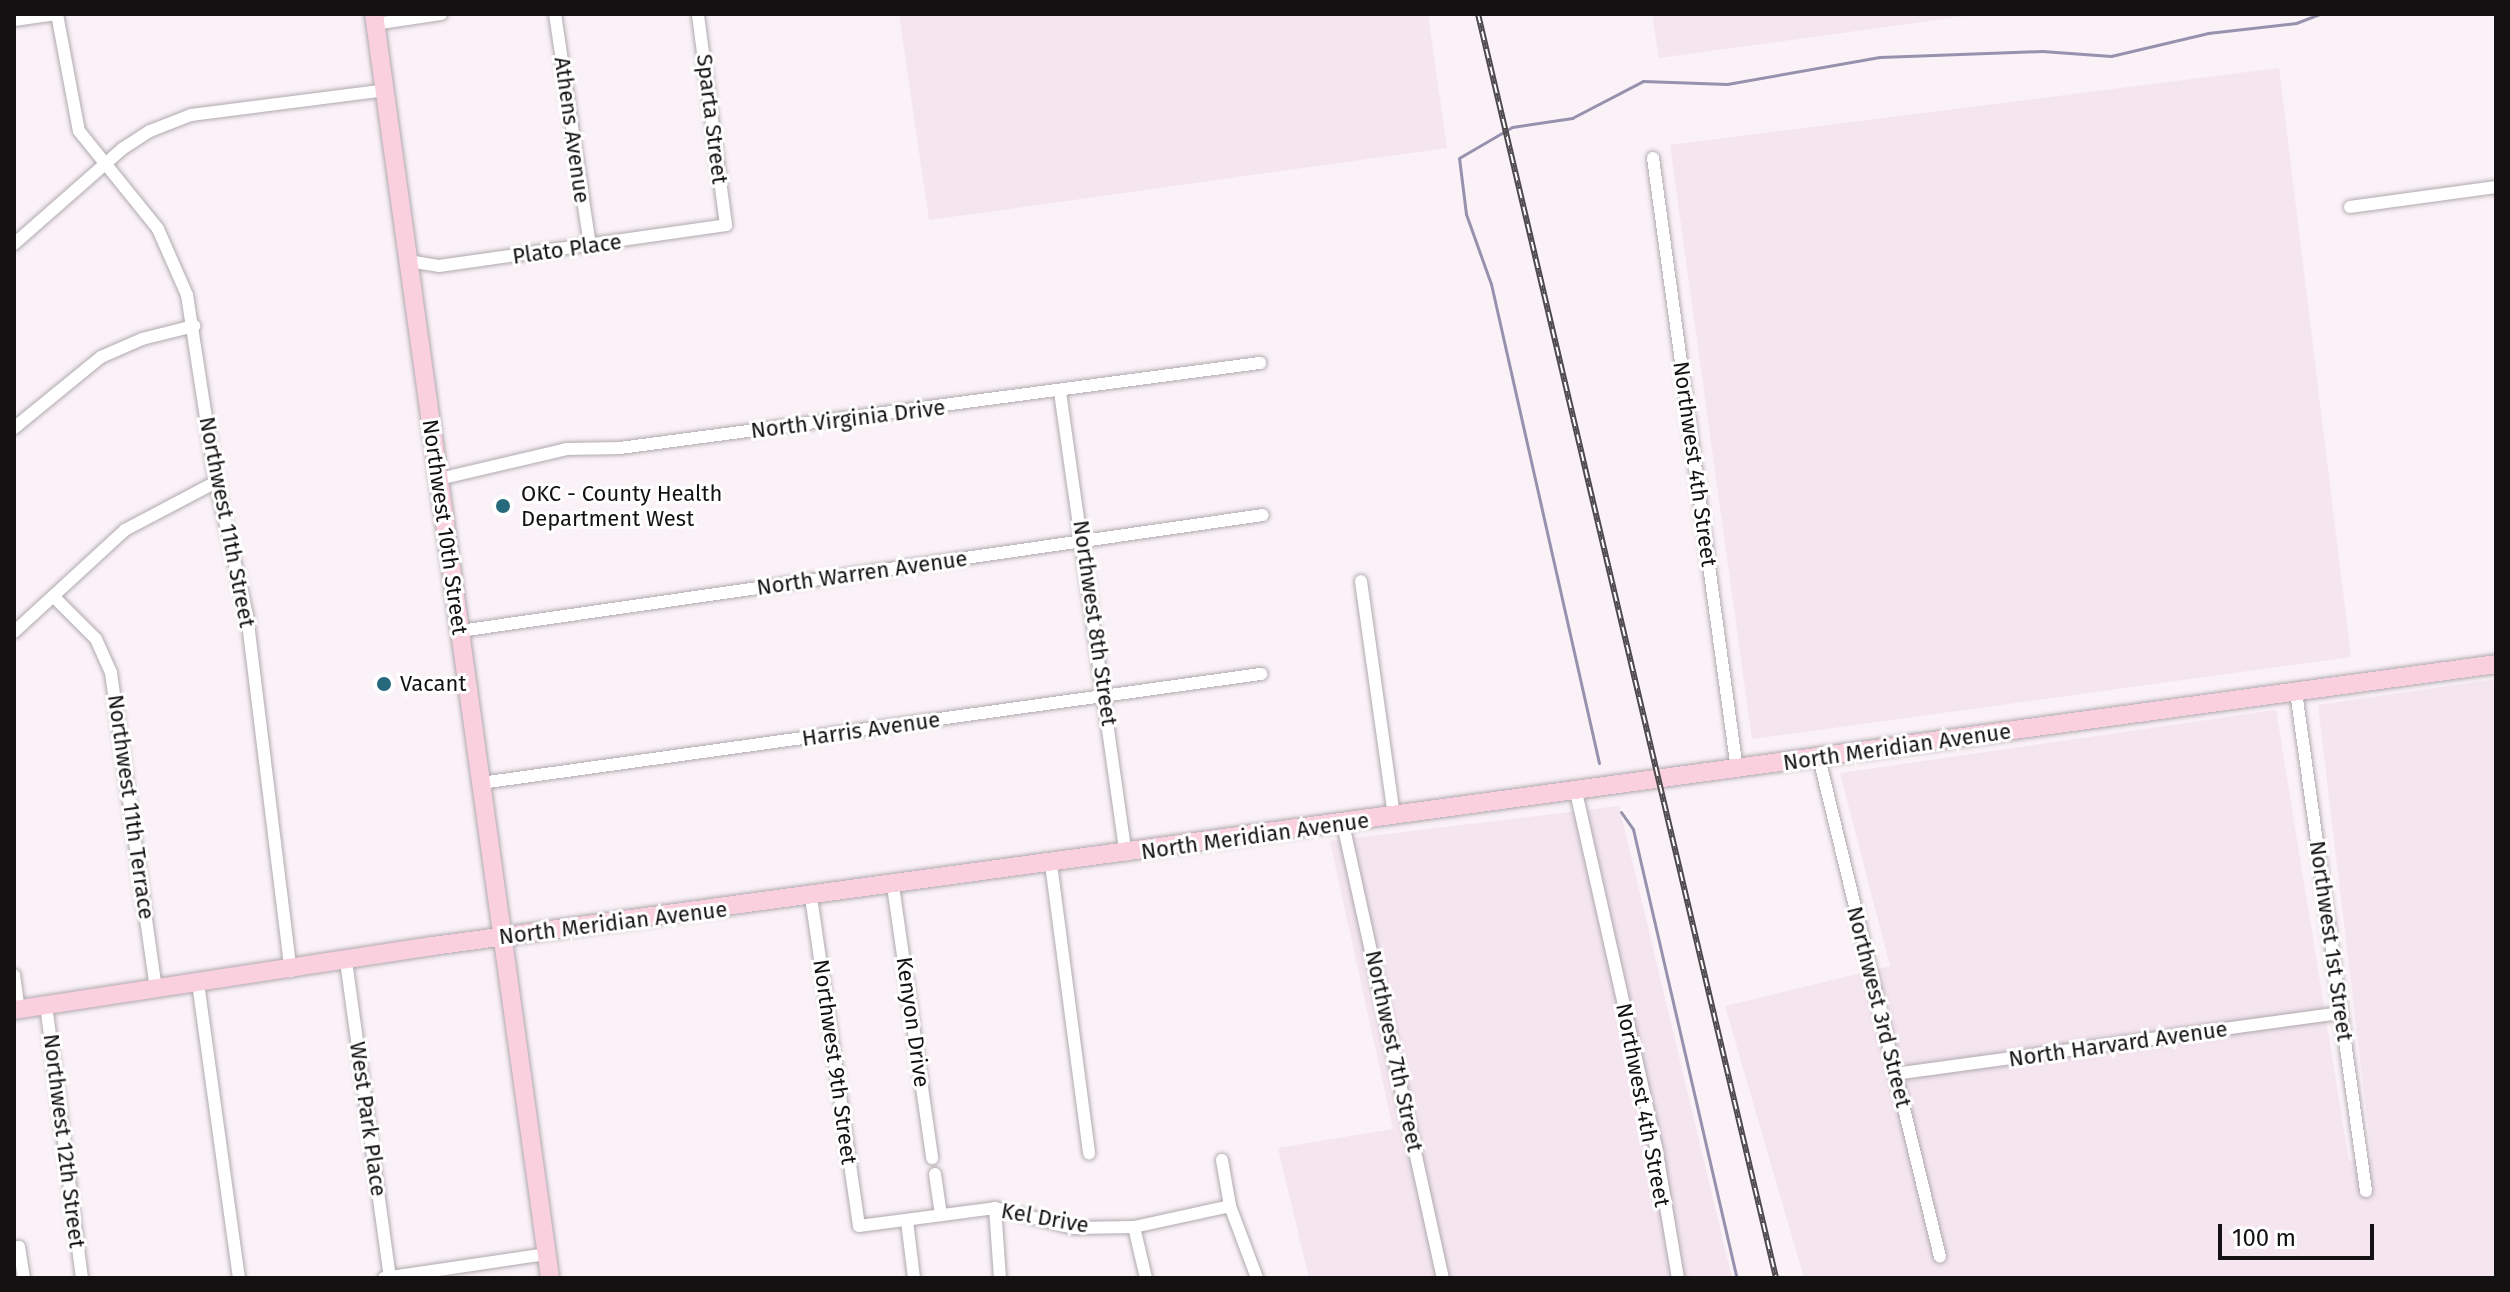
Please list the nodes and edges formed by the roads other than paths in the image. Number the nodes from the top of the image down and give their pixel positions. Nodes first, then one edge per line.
1 (57, 14) edge
2 (441, 14) edge
3 (555, 14) edge
4 (698, 14) edge
5 (375, 19) edge
6 (14, 20) edge
7 (385, 90) junction
8 (1653, 158) dead end
9 (104, 165) junction
10 (2496, 187) edge
11 (2350, 207) dead end
12 (726, 225) joint
13 (14, 244) edge
14 (590, 246) junction
15 (408, 261) junction
16 (194, 326) junction
17 (1260, 363) dead end
18 (1060, 392) junction
19 (14, 428) edge
20 (439, 479) junction
21 (216, 482) junction
22 (1263, 515) dead end
23 (1084, 542) junction
24 (1361, 581) dead end
25 (54, 597) junction
26 (460, 631) junction
27 (14, 632) edge
28 (2496, 664) edge
29 (1261, 674) dead end
30 (2296, 692) junction
31 (1105, 697) junction
32 (1819, 758) junction
33 (1737, 770) junction
34 (481, 783) junction
35 (1576, 792) junction
36 (1394, 817) junction
37 (1343, 824) junction
38 (1126, 854) junction
39 (1051, 864) junction
40 (893, 886) junction
41 (811, 897) junction
42 (503, 937) junction
43 (346, 961) junction
44 (291, 971) junction
45 (14, 975) edge
46 (198, 983) junction
47 (156, 990) junction
48 (46, 1005) junction
49 (16, 1009) edge
50 (2341, 1013) junction
51 (1895, 1074) junction
52 (1089, 1154) dead end
53 (932, 1158) dead end
54 (1222, 1160) dead end
55 (935, 1174) dead end
56 (2366, 1191) dead end
57 (1230, 1206) junction
58 (995, 1208) junction
59 (941, 1215) junction
60 (907, 1221) junction
61 (859, 1226) joint
62 (1134, 1227) junction
63 (14, 1248) edge
64 (547, 1254) junction
65 (1940, 1257) dead end
66 (386, 1277) edge
67 (24, 1278) edge
68 (82, 1278) edge
69 (239, 1278) edge
70 (550, 1278) edge
71 (914, 1278) edge
72 (1000, 1278) edge
73 (1146, 1278) edge
74 (1257, 1278) edge
75 (1443, 1278) edge
76 (1678, 1278) edge

1 - 6 street
1 - 9 street, Northwest 11th Street
2 - 5 street
3 - 14 street, Athens Avenue
4 - 12 street, Sparta Street
5 - 7 main road, Northwest 10th Street
7 - 9 street
7 - 15 main road, Northwest 10th Street
8 - 33 street, Northwest 4th Street
9 - 13 street
9 - 16 street, Northwest 11th Street
10 - 11 street
12 - 14 street, Plato Place
14 - 15 street, Plato Place
15 - 20 main road, Northwest 10th Street
16 - 19 street
16 - 21 street, Northwest 11th Street
17 - 18 street, North Virginia Drive
18 - 20 street, North Virginia Drive
18 - 23 street, Northwest 8th Street
20 - 26 main road, Northwest 10th Street
21 - 25 street
21 - 44 street, Northwest 11th Street
22 - 23 street, North Warren Avenue
23 - 26 street, North Warren Avenue
23 - 31 street, Northwest 8th Street
24 - 36 street
25 - 27 street
25 - 47 street, Northwest 11th Terrace
26 - 34 main road, Northwest 10th Street
28 - 30 main road, North Meridian Avenue
29 - 31 street, Harris Avenue
30 - 32 main road, North Meridian Avenue
30 - 50 street, Northwest 1st Street
31 - 34 street, Harris Avenue
31 - 38 street, Northwest 8th Street
32 - 33 main road, North Meridian Avenue
32 - 51 street, Northwest 3rd Street
33 - 35 main road, North Meridian Avenue
34 - 42 main road, Northwest 10th Street
35 - 36 main road, North Meridian Avenue
35 - 76 street, Northwest 4th Street
36 - 37 main road, North Meridian Avenue
37 - 38 main road, North Meridian Avenue
37 - 75 street, Northwest 7th Street
38 - 39 main road, North Meridian Avenue
39 - 40 main road, North Meridian Avenue
39 - 52 street
40 - 41 main road, North Meridian Avenue
40 - 53 street, Kenyon Drive
41 - 42 main road, North Meridian Avenue
41 - 61 street, Northwest 9th Street
42 - 43 main road, North Meridian Avenue
42 - 64 main road, Northwest 10th Street
43 - 44 main road, North Meridian Avenue
43 - 66 street, West Park Place
44 - 46 main road, North Meridian Avenue
45 - 49 street
46 - 47 main road, North Meridian Avenue
46 - 69 street
47 - 48 main road, North Meridian Avenue
48 - 49 main road, North Meridian Avenue
48 - 68 street, Northwest 12th Street
50 - 51 street, North Harvard Avenue
50 - 56 street, Northwest 1st Street
51 - 65 street, Northwest 3rd Street
54 - 57 street
55 - 59 street
57 - 62 street, Kel Drive
57 - 74 street
58 - 59 street, Kel Drive
58 - 62 street, Kel Drive
58 - 72 street
59 - 60 street, Kel Drive
60 - 61 street, Kel Drive
60 - 71 street
62 - 73 street
63 - 67 street
64 - 66 street
64 - 70 main road, Northwest 10th Street

